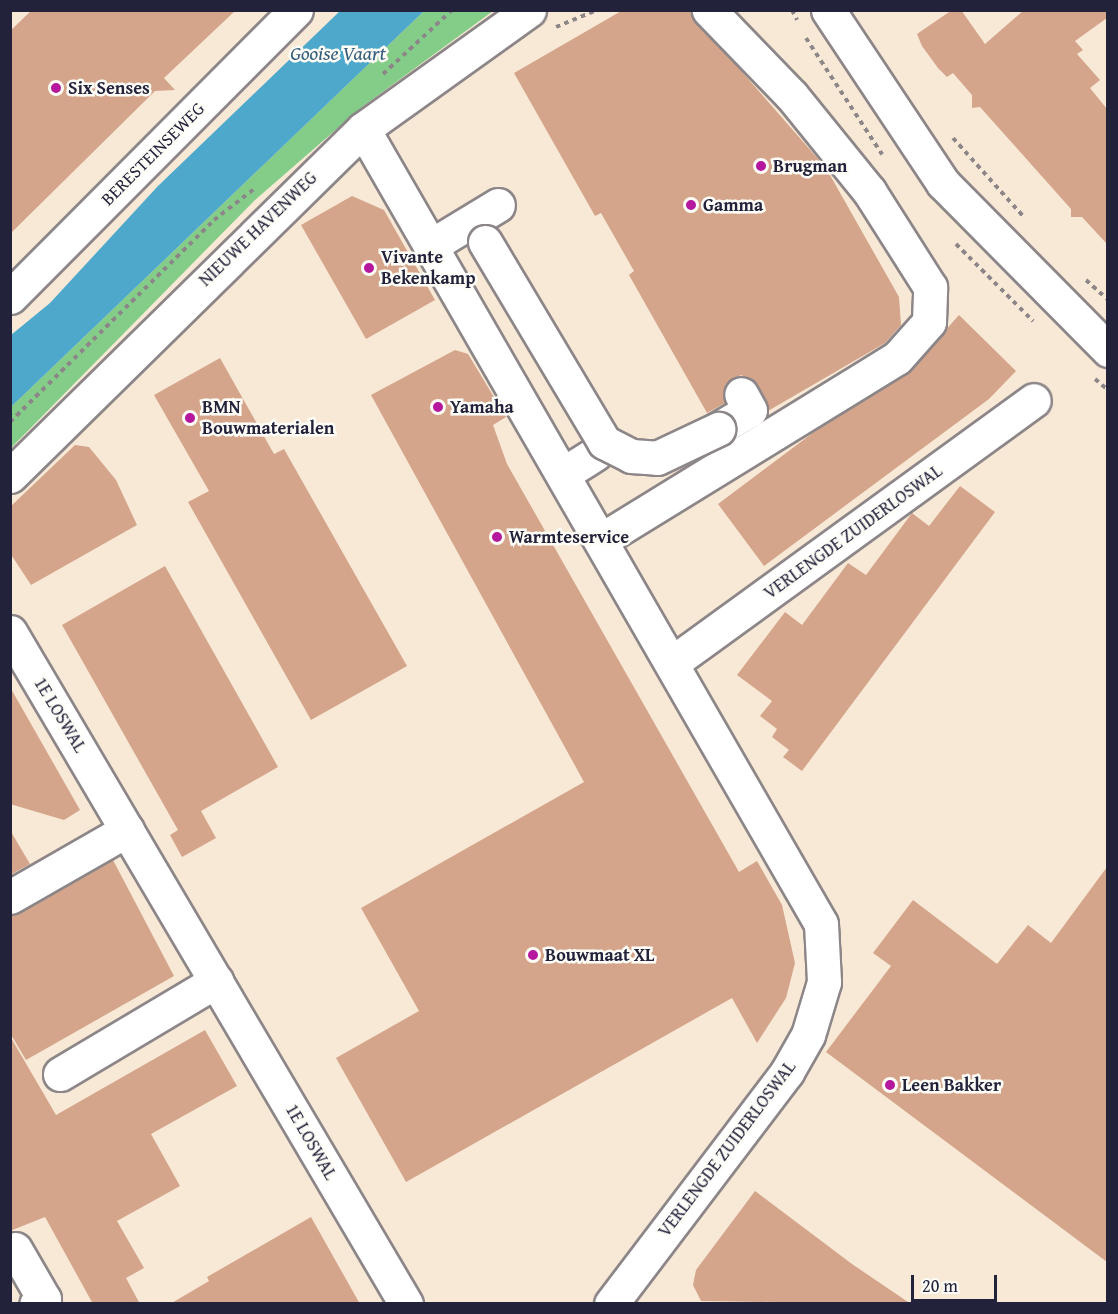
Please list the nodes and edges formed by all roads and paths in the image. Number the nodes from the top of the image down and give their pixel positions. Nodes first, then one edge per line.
1 (296, 10) edge
2 (452, 10) edge
3 (529, 10) edge
4 (710, 10) edge
5 (828, 10) edge
6 (383, 74) dead end
7 (363, 129) junction
8 (948, 133) dead end
9 (1031, 225) dead end
10 (432, 245) junction
11 (1077, 271) dead end
12 (10, 297) edge
13 (1107, 300) edge
14 (1107, 350) edge
15 (741, 394) dead end
16 (1034, 400) dead end
17 (595, 454) dead end
18 (563, 474) junction
19 (10, 476) edge
20 (601, 540) junction
21 (10, 632) edge
22 (672, 663) junction
23 (128, 830) junction
24 (10, 897) edge
25 (216, 981) junction
26 (60, 1074) dead end
27 (15, 1249) dead end
28 (36, 1304) edge
29 (406, 1304) edge
30 (611, 1304) edge

1 - 12 street, BERESTEINSEWEG
2 - 6 path
3 - 7 street, NIEUWE HAVENWEG
4 - 20 street
5 - 14 street
7 - 10 street, VERLENGDE ZUIDERLOSWAL
7 - 19 street, NIEUWE HAVENWEG
8 - 9 path
10 - 15 street, bridge
10 - 18 street, VERLENGDE ZUIDERLOSWAL
11 - 13 path
16 - 22 street, VERLENGDE ZUIDERLOSWAL
17 - 18 street
18 - 20 street, VERLENGDE ZUIDERLOSWAL
20 - 22 street, VERLENGDE ZUIDERLOSWAL
21 - 23 street, 1E LOSWAL
22 - 30 street, VERLENGDE ZUIDERLOSWAL
23 - 24 street
23 - 25 street, 1E LOSWAL
25 - 26 street
25 - 29 street, 1E LOSWAL
27 - 28 street

